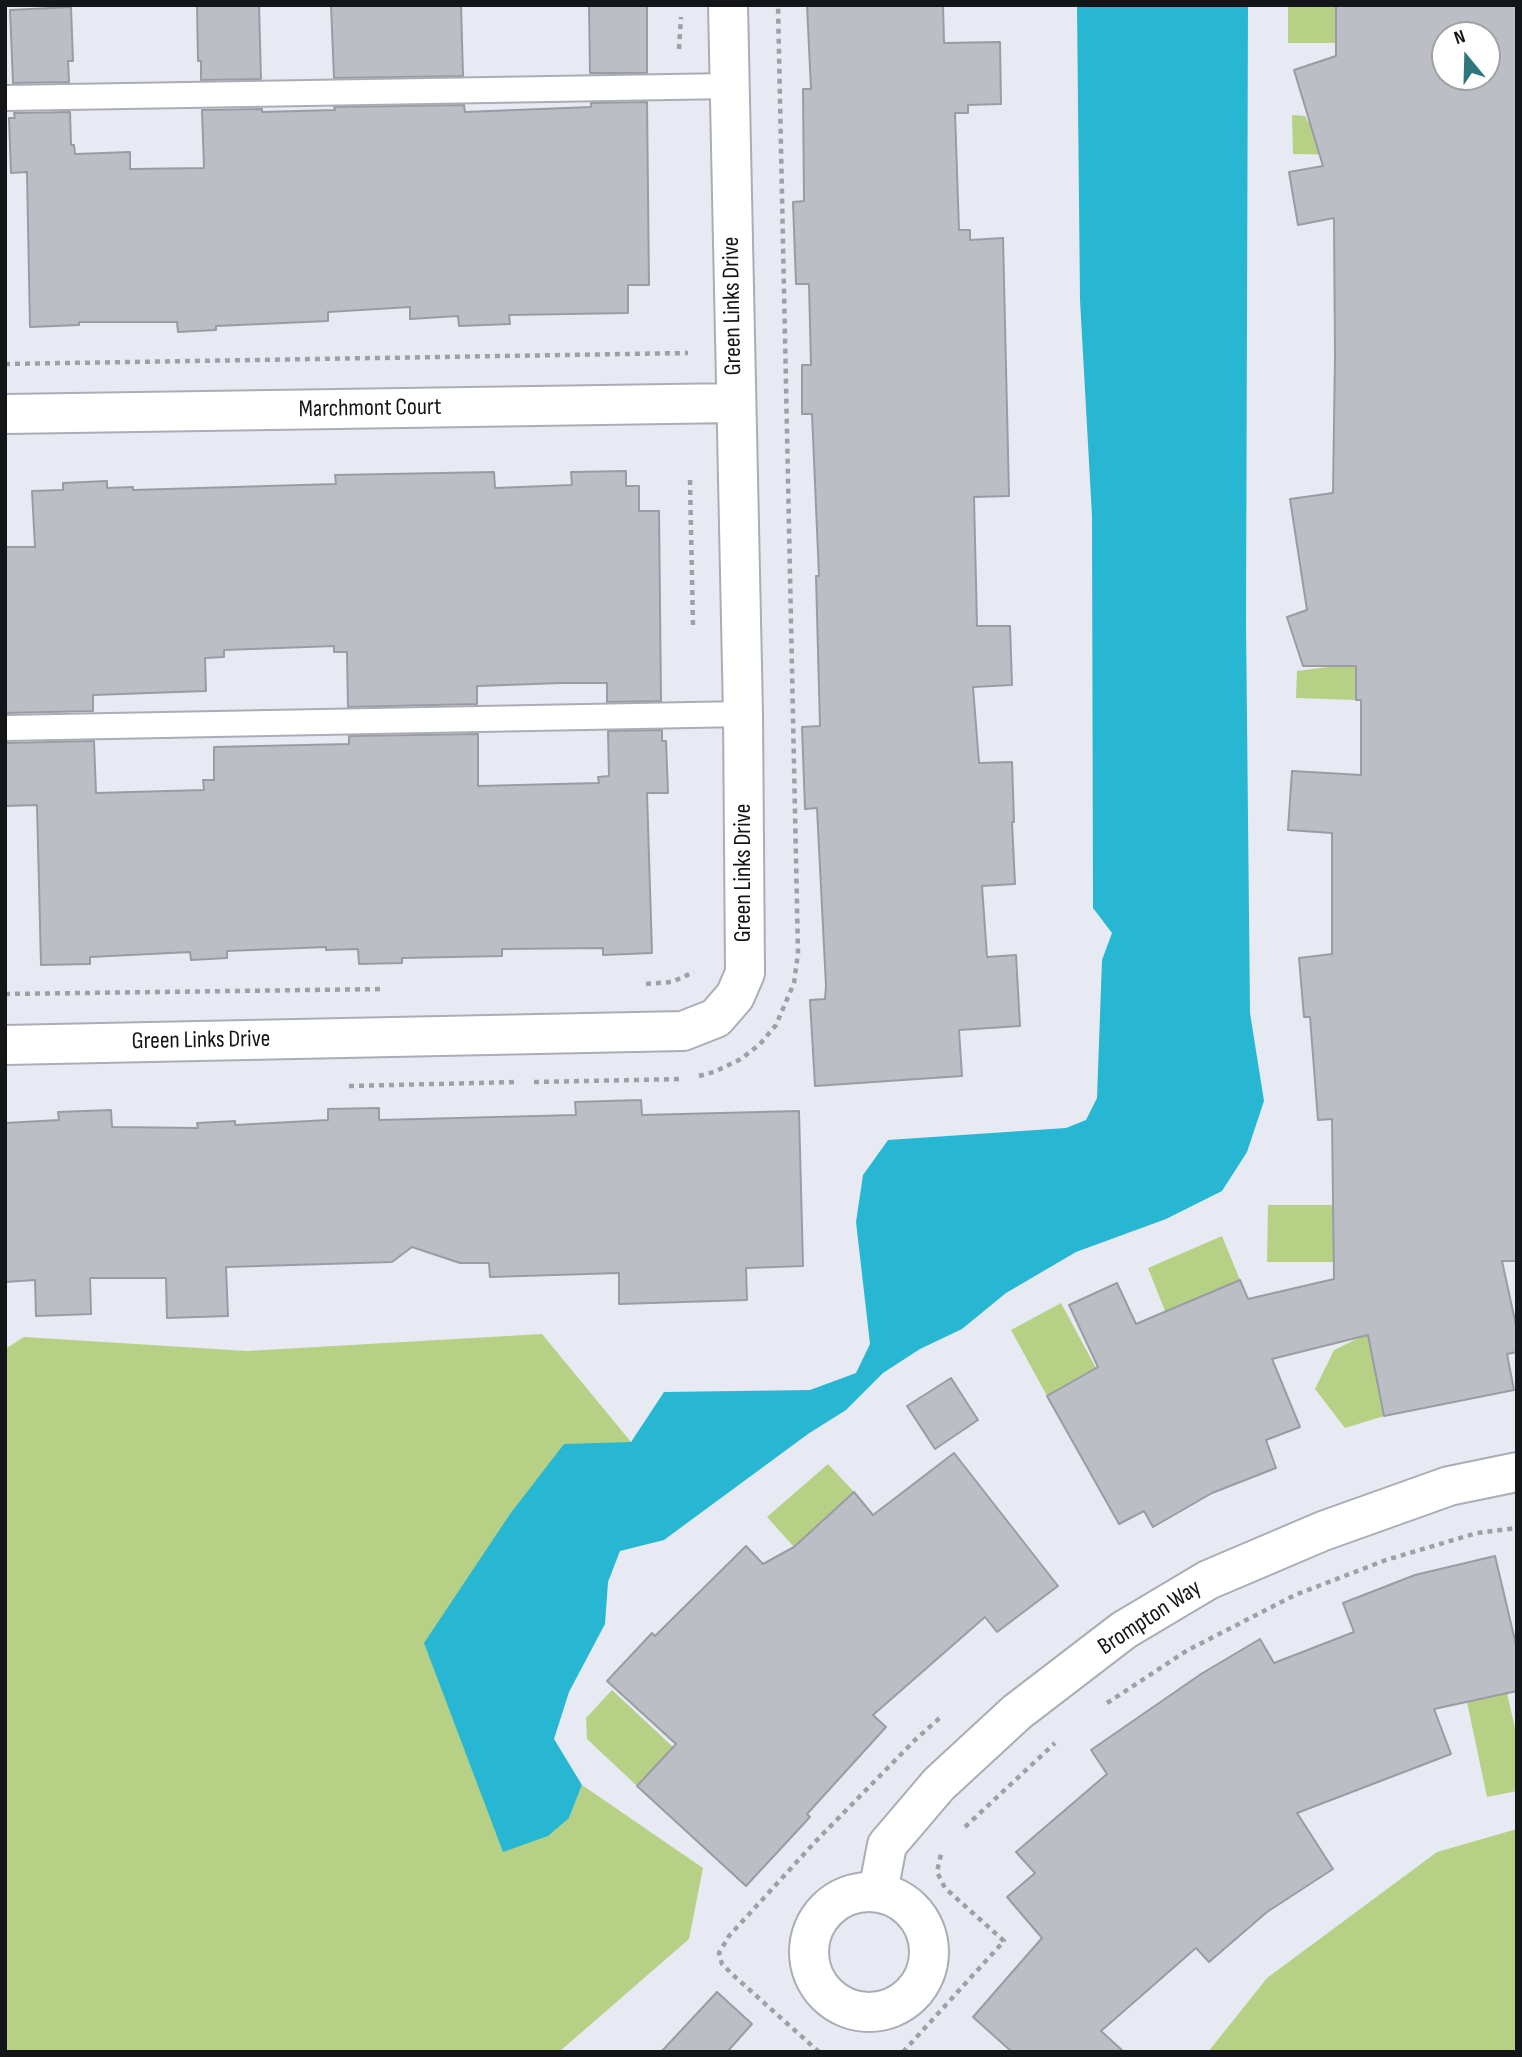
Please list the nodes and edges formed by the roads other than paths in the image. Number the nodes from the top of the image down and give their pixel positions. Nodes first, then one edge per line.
1 (728, 5) edge
2 (731, 86) junction
3 (5, 98) edge
4 (734, 403) junction
5 (5, 414) edge
6 (743, 714) junction
7 (5, 728) edge
8 (5, 1045) edge
9 (1517, 1472) edge
10 (878, 1892) dead end

1 - 2 street, Green Links Drive
2 - 3 lane
2 - 4 street, Green Links Drive
4 - 5 street, Marchmont Court
4 - 6 street, Green Links Drive
6 - 7 lane
6 - 8 street, Green Links Drive
9 - 10 street, Brompton Way

